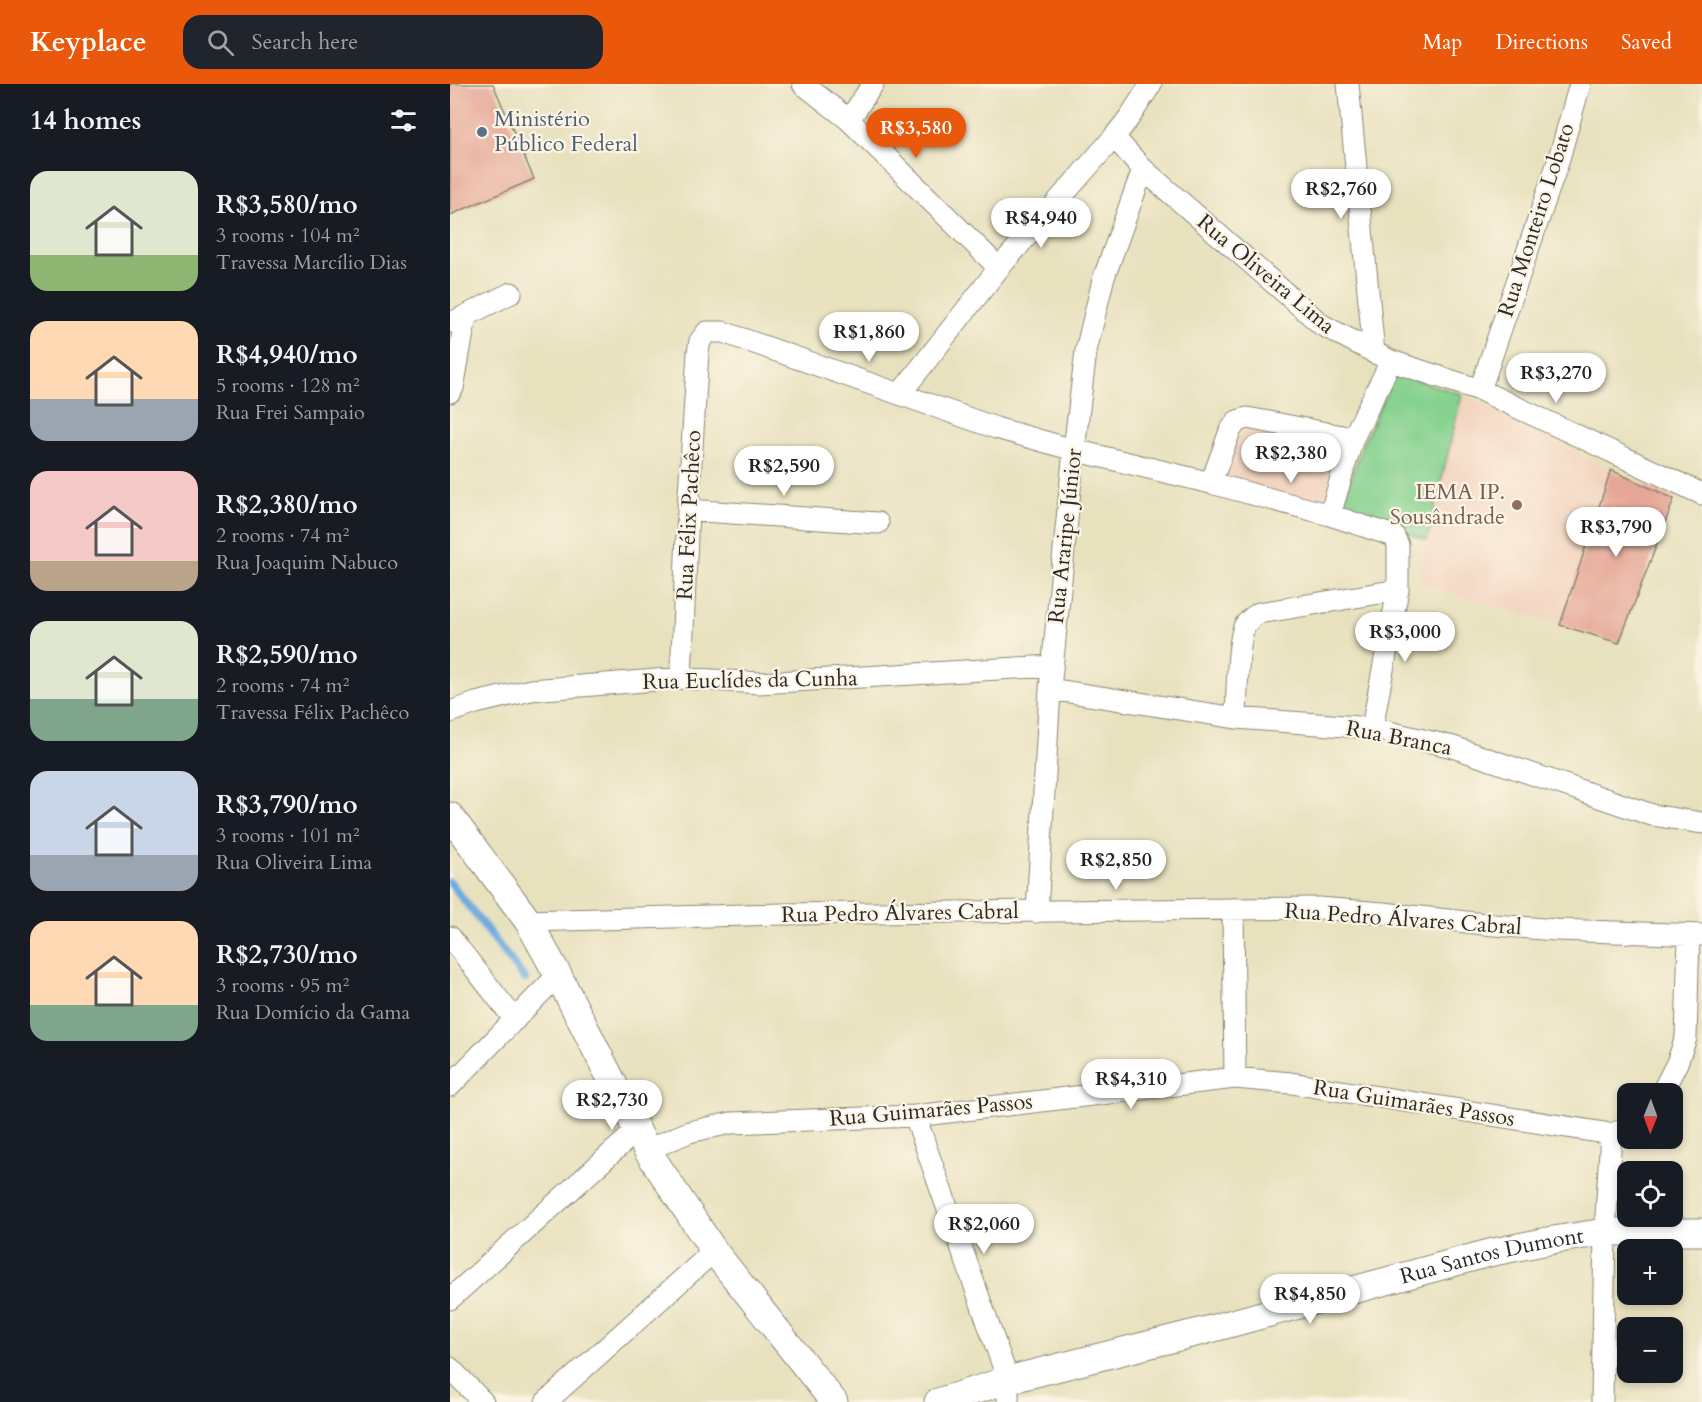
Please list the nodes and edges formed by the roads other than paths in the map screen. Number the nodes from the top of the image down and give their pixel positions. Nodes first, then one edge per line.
1 (802, 84) edge
2 (873, 84) edge
3 (1151, 84) edge
4 (1348, 84) edge
5 (1580, 84) edge
6 (849, 120) junction
7 (1114, 137) junction
8 (1143, 169) junction
9 (999, 268) junction
10 (511, 293) dead end
11 (458, 320) edge
12 (1383, 357) junction
13 (1480, 390) junction
14 (450, 392) edge
15 (900, 394) junction
16 (1353, 438) junction
17 (1074, 450) junction
18 (1211, 483) junction
19 (1702, 494) edge
20 (688, 510) junction
21 (1330, 515) junction
22 (878, 523) dead end
23 (1398, 591) junction
24 (1052, 666) junction
25 (681, 678) junction
26 (1050, 689) junction
27 (450, 712) edge
28 (1236, 718) junction
29 (1372, 728) junction
30 (450, 816) edge
31 (1702, 823) edge
32 (1233, 909) junction
33 (1037, 912) junction
34 (528, 921) junction
35 (1696, 935) edge
36 (450, 938) edge
37 (558, 975) junction
38 (515, 1020) junction
39 (1235, 1078) junction
40 (1667, 1083) edge
41 (450, 1086) edge
42 (915, 1116) junction
43 (1617, 1131) edge
44 (642, 1140) junction
45 (1617, 1145) edge
46 (1605, 1232) junction
47 (1702, 1232) edge
48 (714, 1251) junction
49 (450, 1299) edge
50 (450, 1368) edge
51 (1008, 1391) edge
52 (483, 1402) edge
53 (546, 1402) edge
54 (834, 1402) edge
55 (938, 1402) edge
56 (1602, 1402) edge

1 - 6 street
2 - 6 street
3 - 7 street
4 - 12 street
5 - 13 street, Rua Monteiro Lobato
6 - 9 street
7 - 8 street, Rua Oliveira Lima
7 - 9 street
8 - 12 street, Rua Oliveira Lima
8 - 17 street, Rua Araripe Júnior
9 - 15 street
10 - 11 street
11 - 14 street
12 - 13 street, Rua Oliveira Lima
12 - 16 street
13 - 19 street, Rua Oliveira Lima
15 - 17 street
15 - 20 street, Rua Félix Pachêco
16 - 18 street
16 - 21 street
17 - 18 street
17 - 24 street, Rua Araripe Júnior
18 - 21 street
20 - 22 street
20 - 25 street, Rua Félix Pachêco
21 - 23 street
23 - 28 street
23 - 29 street
24 - 25 street, Rua Euclídes da Cunha
24 - 26 street, Rua Araripe Júnior
25 - 27 street, Rua Euclídes da Cunha
26 - 28 street, Rua Branca
26 - 33 street, Rua Araripe Júnior
28 - 29 street, Rua Branca
29 - 31 street, Rua Branca
30 - 34 street
32 - 33 street, Rua Pedro Álvares Cabral
32 - 35 street, Rua Pedro Álvares Cabral
32 - 39 street
33 - 34 street, Rua Pedro Álvares Cabral
34 - 37 street
35 - 40 street
36 - 38 street
37 - 38 street
37 - 44 street
38 - 41 street
39 - 42 street, Rua Guimarães Passos
39 - 43 street, Rua Guimarães Passos
42 - 44 street, Rua Guimarães Passos
42 - 51 street
44 - 48 street
44 - 49 street, Rua Guimarães Passos
45 - 46 street
46 - 47 street, Rua Santos Dumont
46 - 51 street, Rua Santos Dumont
46 - 56 street
48 - 53 street
48 - 54 street
50 - 52 street
51 - 55 street, Rua Santos Dumont

